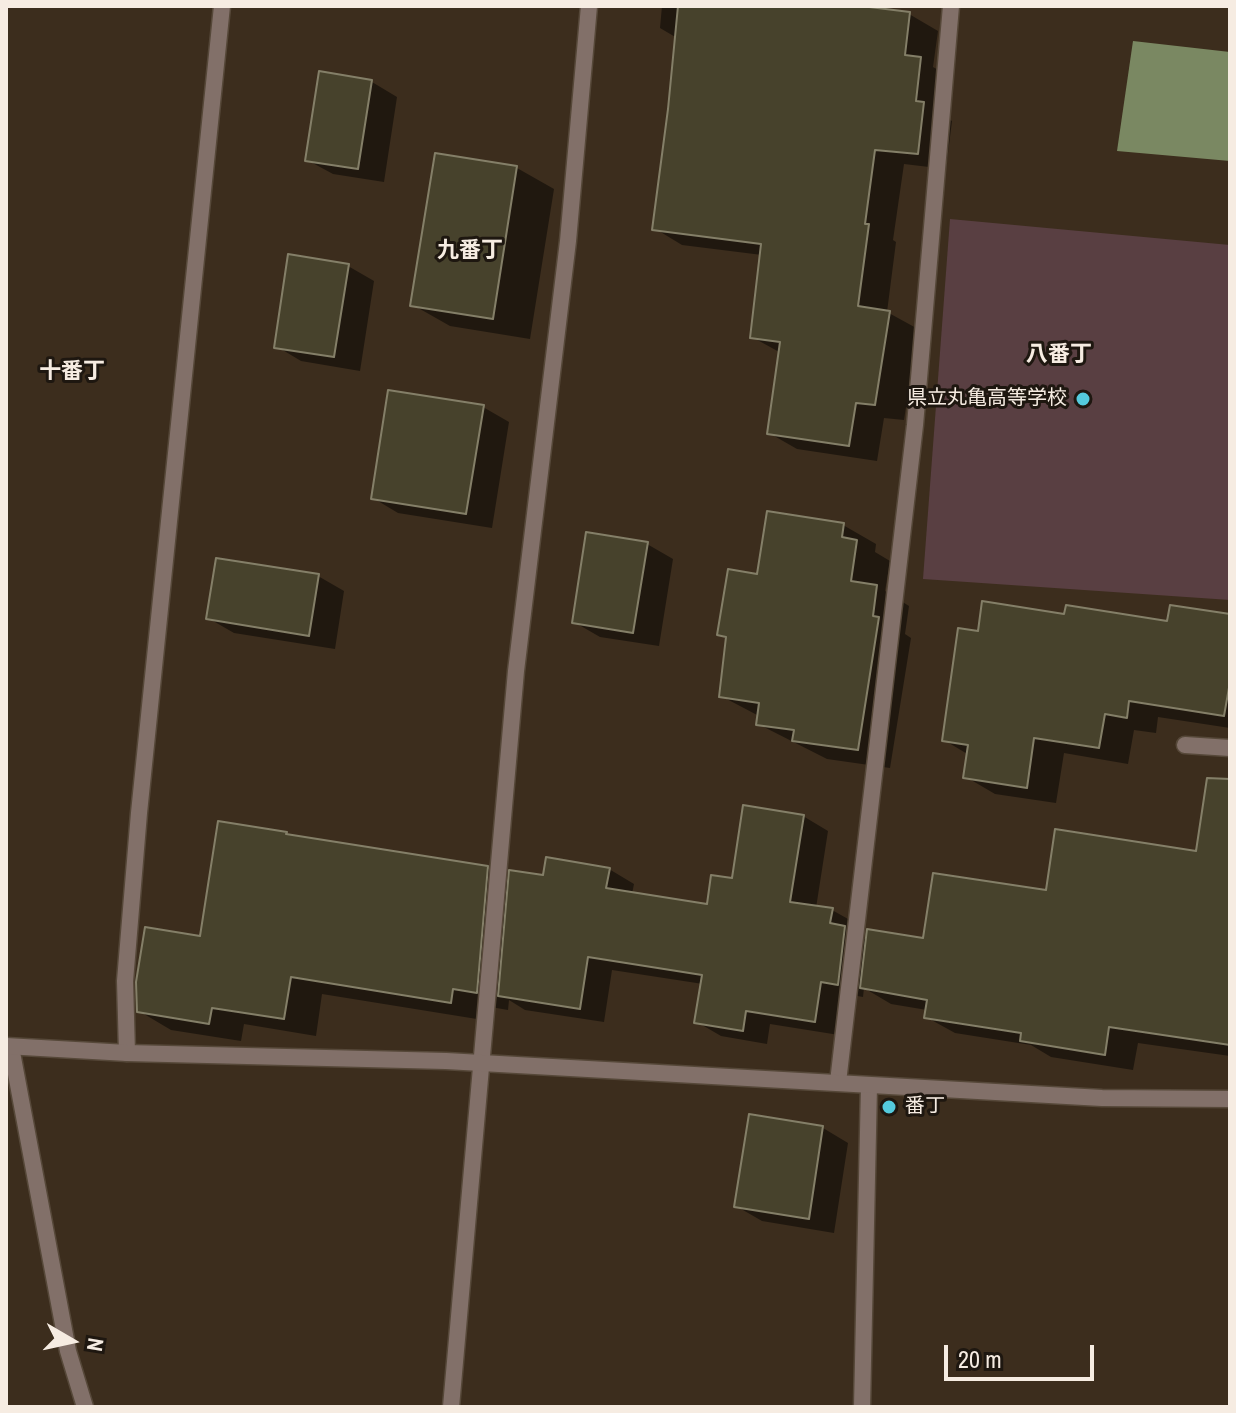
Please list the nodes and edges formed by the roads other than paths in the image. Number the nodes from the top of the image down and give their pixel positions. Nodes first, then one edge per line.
1 (222, 6) edge
2 (589, 6) edge
3 (951, 6) edge
4 (1185, 745) dead end
5 (1230, 748) edge
6 (8, 1047) edge
7 (127, 1053) junction
8 (480, 1064) junction
9 (838, 1082) junction
10 (869, 1086) junction
11 (1230, 1099) edge
12 (85, 1407) edge
13 (451, 1407) edge
14 (862, 1407) edge

1 - 7 street
2 - 8 street
3 - 9 street
4 - 5 street
6 - 7 street
6 - 12 street
7 - 8 street
8 - 9 street
8 - 13 street
9 - 10 street
10 - 11 street
10 - 14 street

